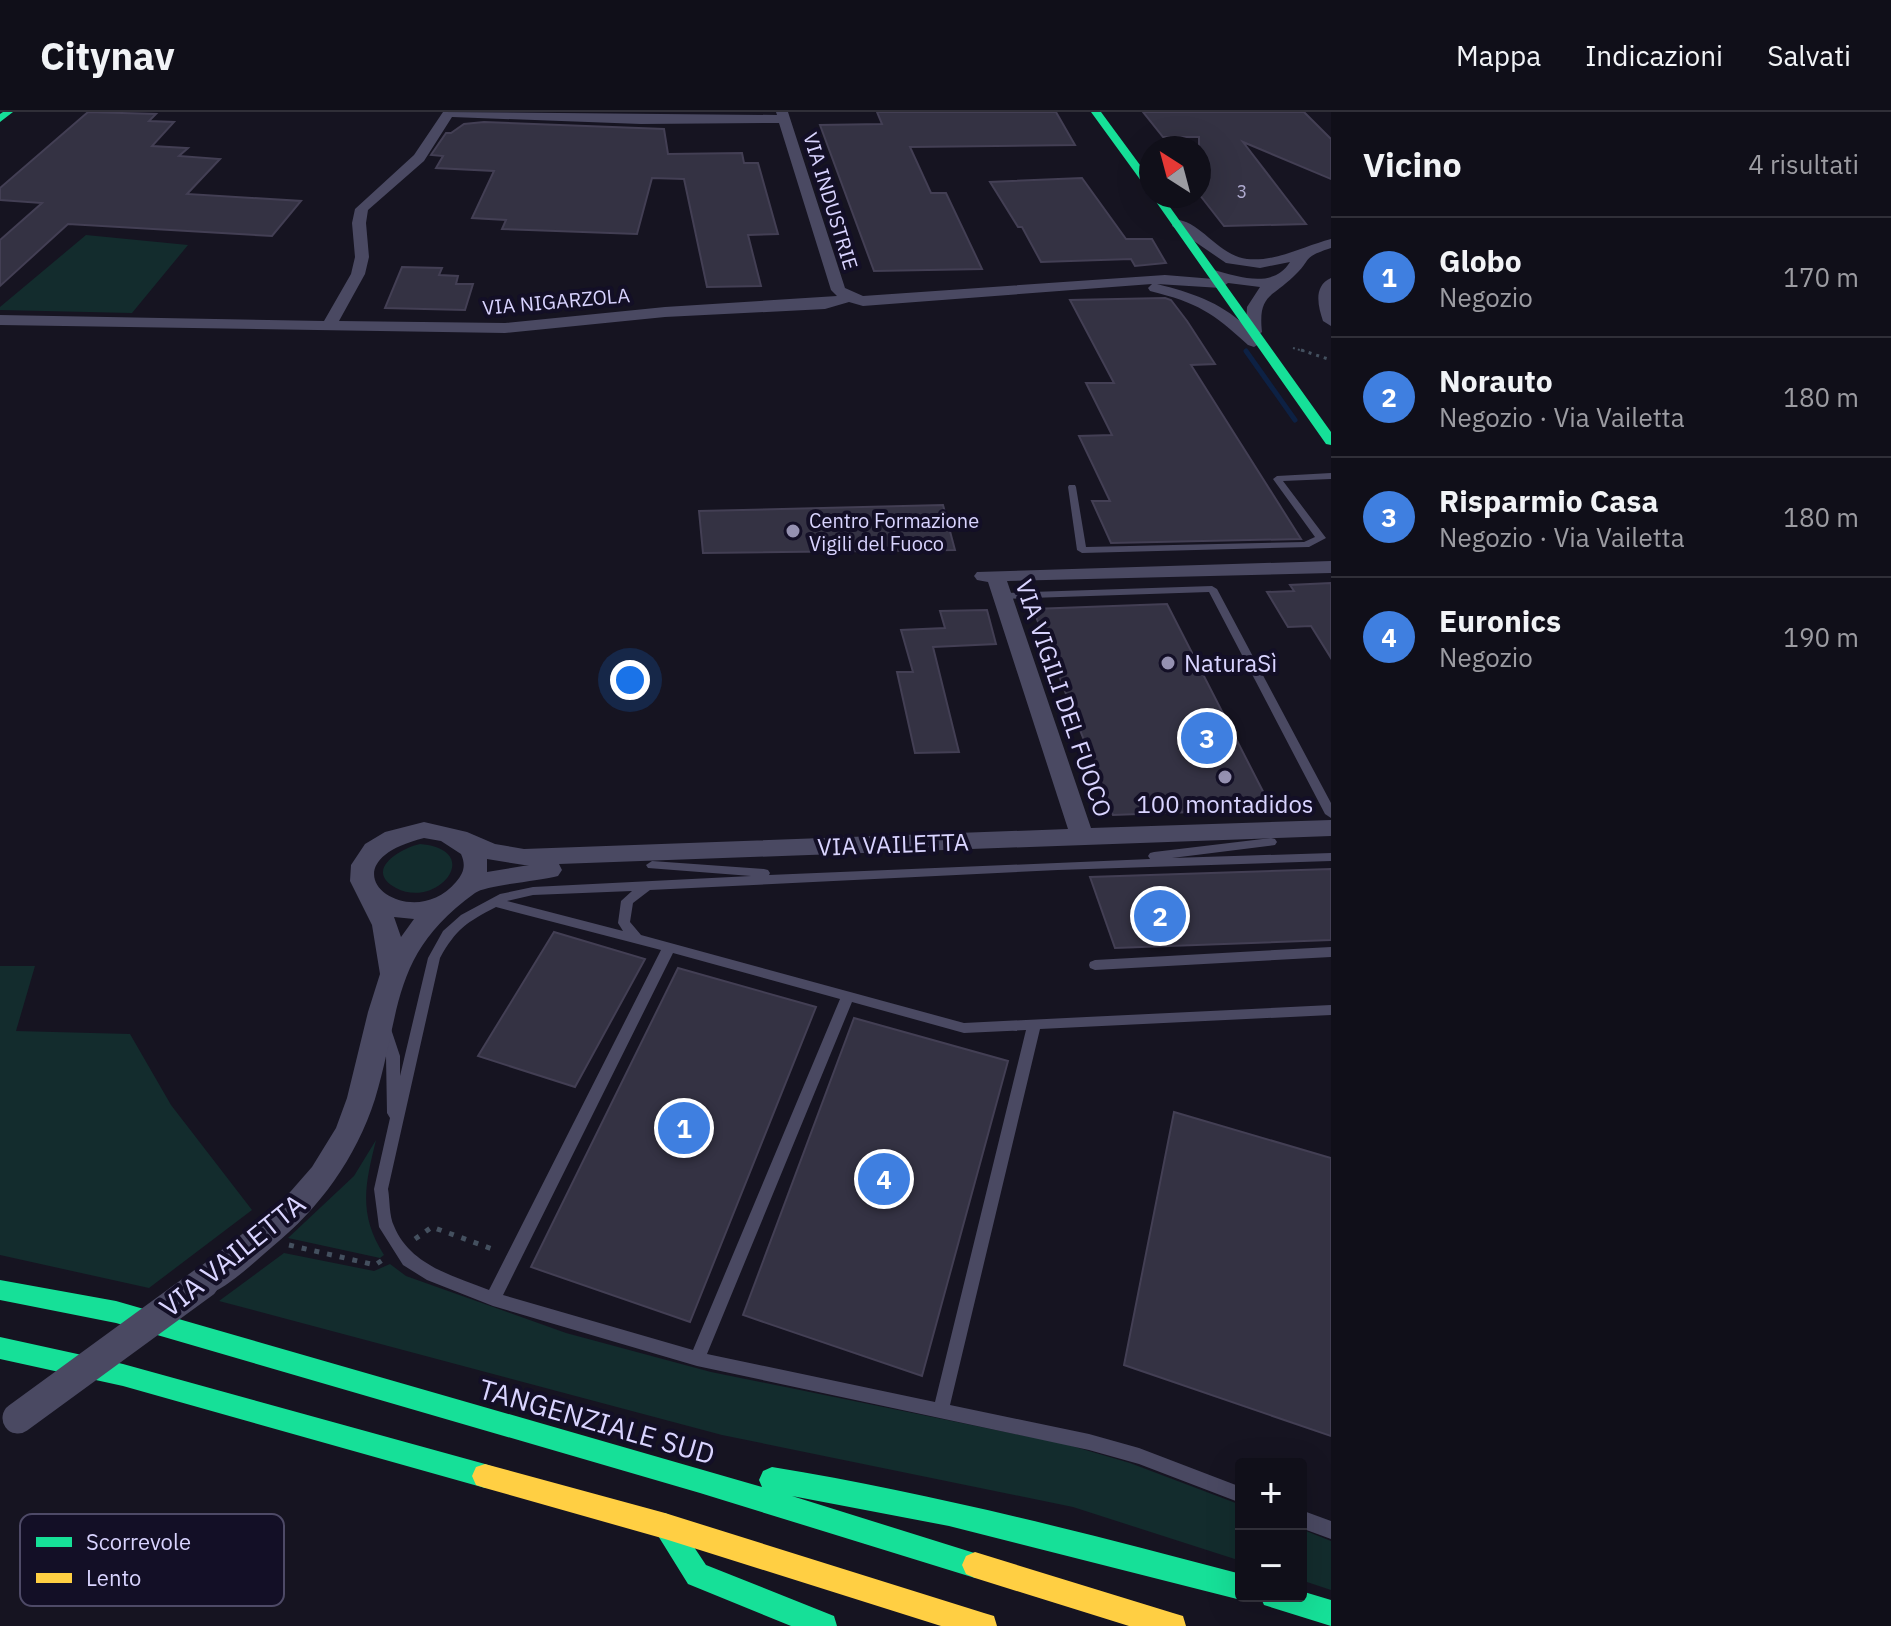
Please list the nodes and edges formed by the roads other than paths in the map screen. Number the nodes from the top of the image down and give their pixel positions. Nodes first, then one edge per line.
1 (8, 112) edge
2 (1096, 112) edge
3 (449, 113) edge
4 (784, 115) edge
5 (0, 119) edge
6 (1139, 171) edge
7 (1166, 208) edge
8 (1177, 223) junction
9 (1331, 243) edge
10 (1302, 253) junction
11 (1256, 264) junction
12 (1213, 273) junction
13 (1282, 279) junction
14 (1331, 282) edge
15 (1167, 285) junction
16 (849, 298) junction
17 (0, 320) edge
18 (1331, 321) edge
19 (328, 326) junction
20 (1254, 332) junction
21 (1274, 349) junction
22 (1331, 441) edge
23 (1331, 476) edge
24 (1072, 487) dead end
25 (1331, 567) edge
26 (994, 582) junction
27 (1331, 814) edge
28 (1331, 828) edge
29 (459, 838) junction
30 (1083, 838) junction
31 (1331, 839) edge
32 (1271, 842) junction
33 (1331, 857) edge
34 (1071, 865) junction
35 (650, 875) junction
36 (470, 884) junction
37 (364, 890) junction
38 (494, 902) junction
39 (441, 906) junction
40 (637, 939) junction
41 (669, 947) junction
42 (1331, 952) edge
43 (1095, 965) dead end
44 (391, 971) junction
45 (848, 996) junction
46 (1331, 1010) edge
47 (379, 1018) junction
48 (1034, 1025) junction
49 (394, 1137) junction
50 (0, 1290) edge
51 (493, 1299) junction
52 (0, 1348) edge
53 (697, 1359) junction
54 (941, 1410) junction
55 (9, 1424) edge
56 (700, 1480) junction
57 (1235, 1493) edge
58 (1307, 1521) edge
59 (665, 1526) junction
60 (1331, 1530) edge
61 (1235, 1585) edge
62 (1293, 1602) edge
63 (1331, 1613) edge
64 (824, 1626) edge
65 (984, 1626) edge
66 (1173, 1626) edge

1 - 5 main road
2 - 6 main road
3 - 4 street
3 - 19 street
4 - 16 street, VIA INDUSTRIE
7 - 8 main road
8 - 11 street
8 - 12 main road
9 - 10 street
10 - 11 street
10 - 13 street
11 - 12 street
12 - 13 street
12 - 15 street, VIA NIGARZOLA
12 - 15 street, VIA NIGARZOLA
12 - 20 main road
13 - 20 street
14 - 18 street
15 - 16 street, VIA NIGARZOLA
15 - 21 street, VIA NIGARZOLA
16 - 19 street, VIA NIGARZOLA
17 - 19 street, VIA NIGARZOLA
20 - 21 main road
21 - 22 main road
23 - 24 lane
25 - 26 street
26 - 27 lane
26 - 30 street, VIA VIGILI DEL FUOCO
28 - 30 street, VIA VAILETTA
29 - 30 street, VIA VAILETTA
29 - 36 street
29 - 37 street
31 - 32 street, VIA VAILETTA
32 - 34 lane
32 - 35 street, VIA VAILETTA
33 - 34 lane
34 - 35 lane
35 - 36 street, VIA VAILETTA
35 - 38 lane
35 - 40 lane
36 - 39 street
37 - 39 street
37 - 44 street, VIA VAILETTA
38 - 40 lane
38 - 49 lane
39 - 44 street, VIA VAILETTA
40 - 41 lane
41 - 45 lane
41 - 51 lane
42 - 43 lane
44 - 47 street, VIA VAILETTA
45 - 48 lane
45 - 53 lane
46 - 48 lane
47 - 49 lane
47 - 55 street, VIA VAILETTA, bridge
48 - 54 lane
49 - 51 lane
50 - 56 main road, TANGENZIALE SUD
51 - 53 lane
52 - 59 main road
53 - 54 lane
54 - 57 lane
56 - 61 main road
56 - 66 main road, TANGENZIALE SUD
58 - 60 lane
59 - 64 main road
59 - 65 main road
62 - 63 main road

